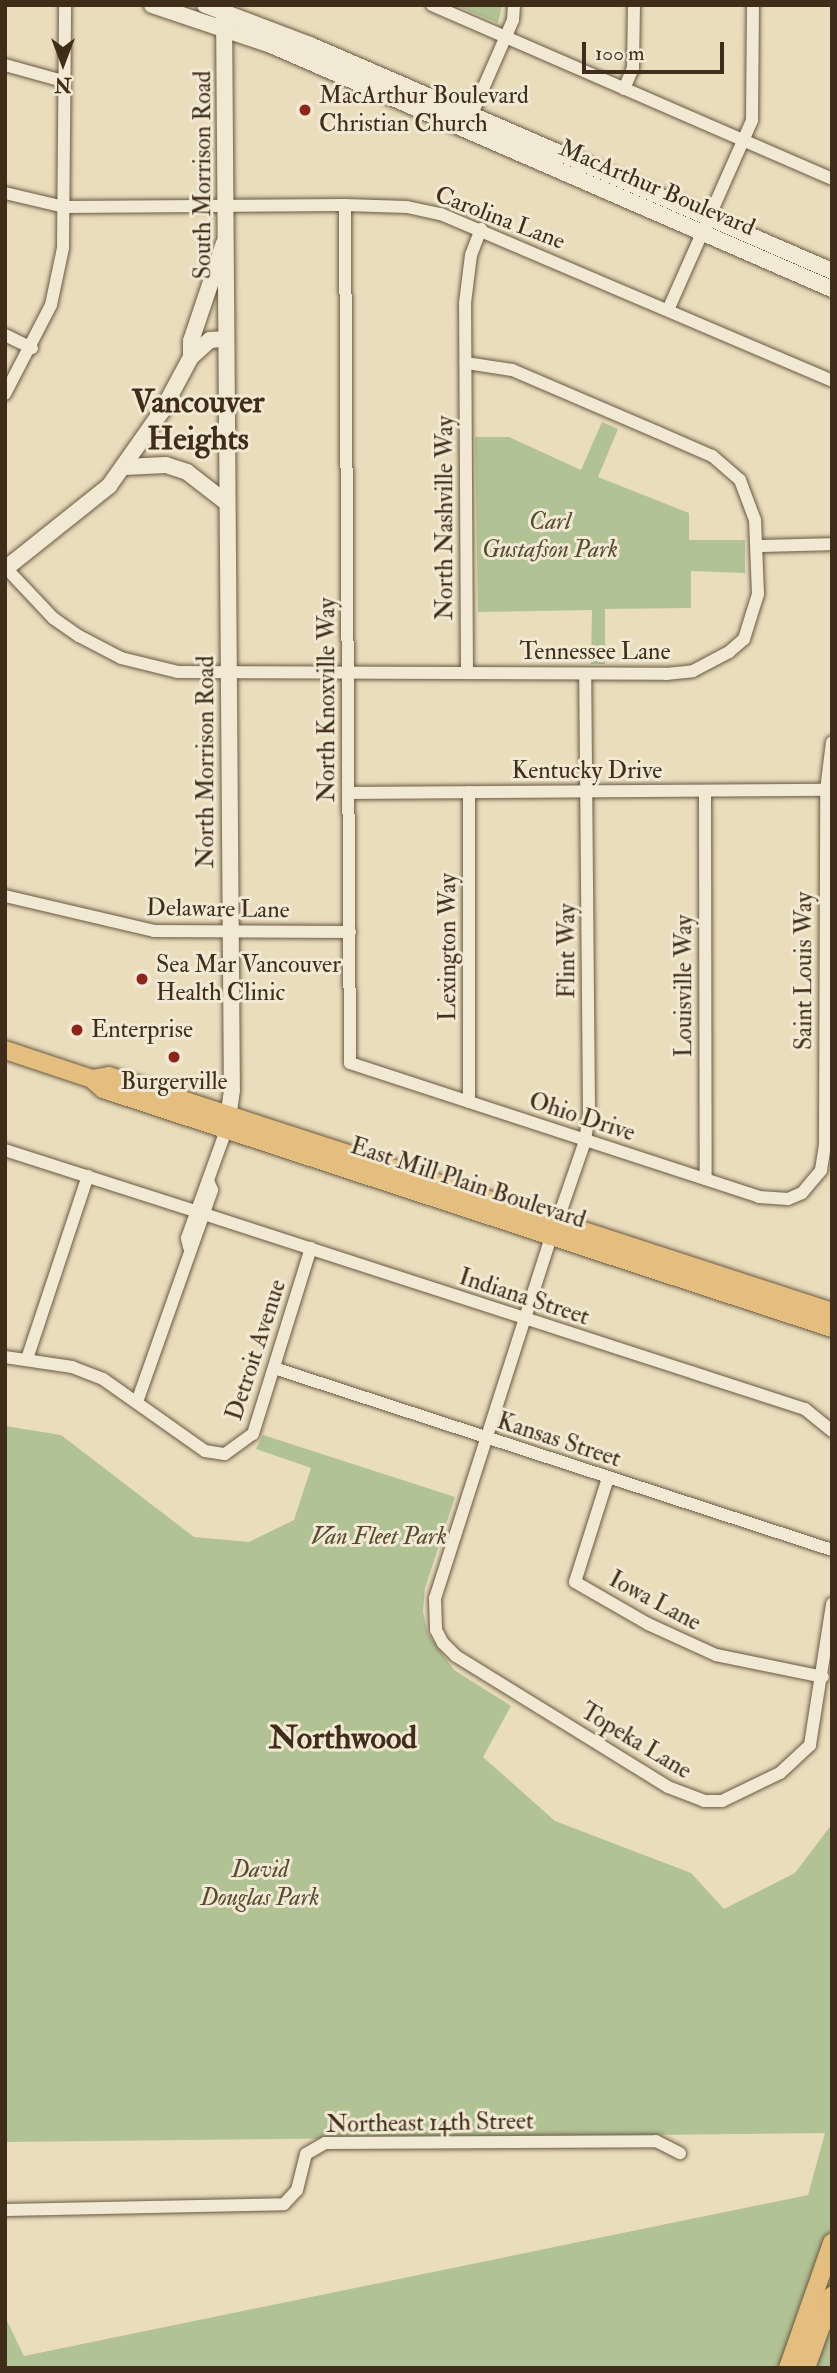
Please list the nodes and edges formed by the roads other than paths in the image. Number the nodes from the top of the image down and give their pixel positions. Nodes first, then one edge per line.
1 (65, 5) edge
2 (152, 5) edge
3 (205, 5) edge
4 (432, 5) edge
5 (514, 5) edge
6 (634, 5) edge
7 (754, 5) edge
8 (224, 15) edge
9 (505, 39) junction
10 (5, 65) edge
11 (63, 81) junction
12 (624, 89) junction
13 (471, 114) junction
14 (465, 130) junction
15 (745, 141) junction
16 (832, 179) edge
17 (5, 193) edge
18 (345, 205) junction
19 (226, 206) junction
20 (64, 207) junction
21 (705, 225) junction
22 (481, 229) junction
23 (226, 239) junction
24 (832, 271) edge
25 (832, 289) edge
26 (668, 310) junction
27 (5, 335) edge
28 (226, 338) junction
29 (32, 348) junction
30 (191, 357) junction
31 (466, 363) junction
32 (832, 381) edge
33 (5, 394) edge
34 (125, 467) junction
35 (227, 503) junction
36 (832, 544) edge
37 (758, 546) junction
38 (6, 568) edge
39 (349, 672) junction
40 (229, 673) junction
41 (467, 673) junction
42 (585, 674) junction
43 (832, 742) edge
44 (825, 790) junction
45 (469, 792) junction
46 (587, 792) junction
47 (705, 792) junction
48 (349, 793) junction
49 (5, 896) edge
50 (829, 908) edge
51 (230, 932) junction
52 (350, 932) junction
53 (5, 1051) edge
54 (350, 1063) joint
55 (469, 1102) junction
56 (228, 1123) junction
57 (585, 1141) junction
58 (5, 1150) edge
59 (88, 1176) junction
60 (706, 1179) junction
61 (802, 1192) joint
62 (200, 1213) junction
63 (554, 1229) junction
64 (311, 1248) junction
65 (832, 1312) edge
66 (525, 1320) junction
67 (832, 1328) edge
68 (5, 1357) edge
69 (27, 1359) junction
70 (274, 1368) junction
71 (137, 1402) junction
72 (830, 1427) edge
73 (487, 1438) junction
74 (608, 1478) junction
75 (832, 1550) edge
76 (832, 1604) edge
77 (436, 1630) joint
78 (823, 1676) junction
79 (680, 2153) dead end
80 (5, 2210) edge
81 (832, 2244) edge
82 (832, 2296) edge
83 (788, 2368) edge
84 (806, 2368) edge

1 - 11 street
2 - 8 street, MacArthur Boulevard
3 - 8 street, MacArthur Boulevard
4 - 9 street
5 - 9 street
6 - 12 street
7 - 15 street
8 - 13 street, MacArthur Boulevard
8 - 14 street, MacArthur Boulevard
8 - 19 street, South Morrison Road
9 - 12 street
9 - 13 street
10 - 11 street
11 - 20 street
12 - 15 street
13 - 14 street
13 - 21 street, MacArthur Boulevard
14 - 21 street, MacArthur Boulevard
15 - 16 street
15 - 21 street
17 - 20 street, Carolina Lane
18 - 19 street, Carolina Lane
18 - 22 street, Carolina Lane
18 - 39 street, North Knoxville Way
19 - 20 street, Carolina Lane
19 - 23 street, South Morrison Road
20 - 29 street
21 - 24 street, MacArthur Boulevard
21 - 25 street, MacArthur Boulevard
21 - 26 street
22 - 26 street, Carolina Lane
22 - 31 street, North Nashville Way
23 - 28 street, South Morrison Road
23 - 30 street
26 - 32 street, Carolina Lane
27 - 29 street
28 - 30 street
28 - 35 street, North Morrison Road
29 - 33 street
30 - 34 street
31 - 37 street, Tennessee Lane
31 - 41 street, North Nashville Way
34 - 35 street
34 - 38 street
35 - 40 street, North Morrison Road
36 - 37 street
37 - 42 street, Tennessee Lane
38 - 40 street, Tennessee Lane
39 - 40 street, Tennessee Lane
39 - 41 street, Tennessee Lane
39 - 48 street, North Knoxville Way
40 - 51 street, North Morrison Road
41 - 42 street, Tennessee Lane
42 - 46 street, Flint Way
43 - 44 street, Saint Louis Way
44 - 47 street, Kentucky Drive
44 - 50 street, Saint Louis Way
45 - 46 street, Kentucky Drive
45 - 48 street, Kentucky Drive
45 - 55 street, Lexington Way
46 - 47 street, Kentucky Drive
46 - 57 street, Flint Way
47 - 60 street, Louisville Way
48 - 52 street, North Knoxville Way
49 - 51 street, Delaware Lane
50 - 61 street, Saint Louis Way
51 - 52 street, Delaware Lane
51 - 56 street, North Morrison Road
52 - 54 street, North Knoxville Way
53 - 56 main road, East Mill Plain Boulevard
54 - 55 street, Ohio Drive
55 - 57 street, Ohio Drive
56 - 62 street, North Morrison Road
56 - 63 main road, East Mill Plain Boulevard
57 - 60 street, Ohio Drive
57 - 63 street, Flint Way
58 - 59 street, Indiana Street
59 - 62 street, Indiana Street
59 - 69 street
60 - 61 street, Ohio Drive
62 - 64 street, Indiana Street
62 - 71 street, North Morrison Road
63 - 65 main road, East Mill Plain Boulevard
63 - 66 street, Flint Way
63 - 67 main road, East Mill Plain Boulevard
64 - 66 street, Indiana Street
64 - 70 street, Detroit Avenue
66 - 72 street, Indiana Street
66 - 73 street, Flint Way
68 - 69 street
69 - 71 street
70 - 71 street, Detroit Avenue
70 - 73 street, Kansas Street
73 - 74 street, Kansas Street
73 - 77 street, Flint Way
74 - 75 street, Kansas Street
74 - 78 street, Iowa Lane
76 - 78 street, Topeka Lane
77 - 78 street, Topeka Lane
79 - 80 street, Northeast 14th Street
81 - 83 main road
82 - 84 main road

